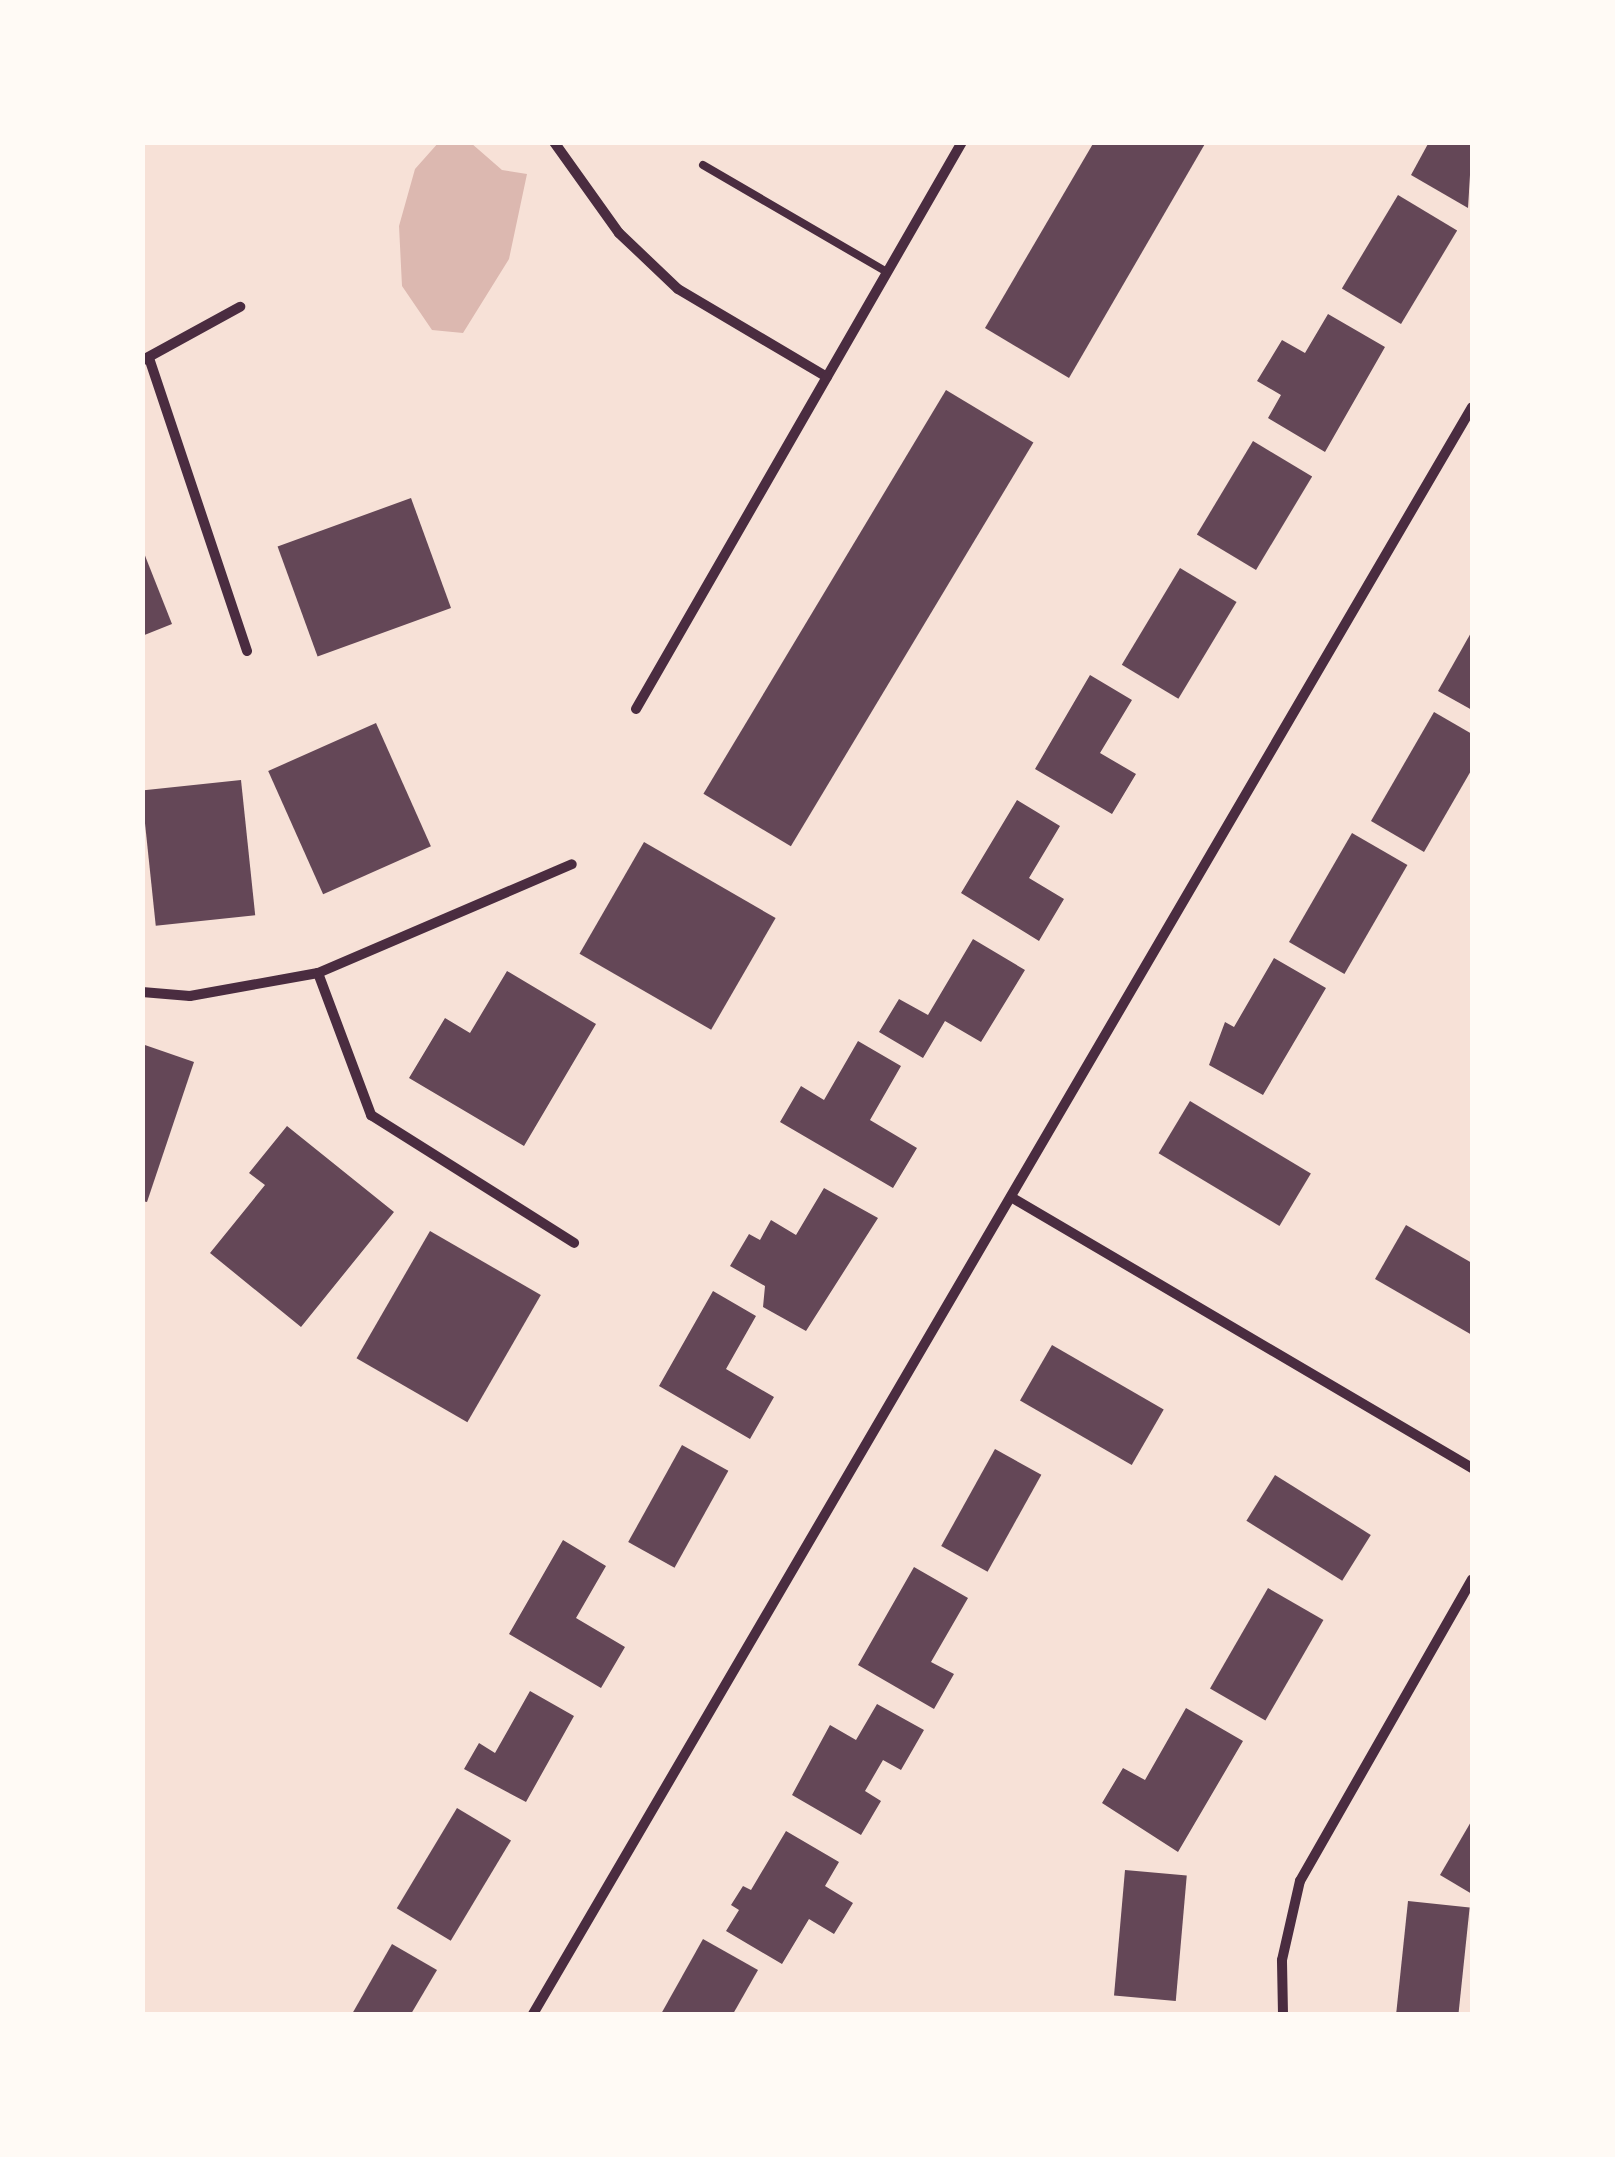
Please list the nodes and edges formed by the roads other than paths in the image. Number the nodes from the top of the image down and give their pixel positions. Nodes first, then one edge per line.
1 (554, 142) edge
2 (962, 142) edge
3 (704, 165) dead end
4 (888, 272) junction
5 (240, 307) dead end
6 (146, 359) edge
7 (827, 376) junction
8 (1472, 407) edge
9 (247, 651) dead end
10 (636, 709) dead end
11 (572, 864) dead end
12 (318, 974) junction
13 (142, 992) edge
14 (1010, 1197) junction
15 (574, 1243) dead end
16 (1472, 1468) edge
17 (1472, 1580) edge
18 (532, 2014) edge
19 (1283, 2014) edge

1 - 7 street
2 - 4 street
3 - 4 lane
4 - 7 street
5 - 6 street
6 - 9 street
7 - 10 street
8 - 14 street
11 - 12 street
12 - 13 street
12 - 15 street
14 - 16 street
14 - 18 street
17 - 19 street

